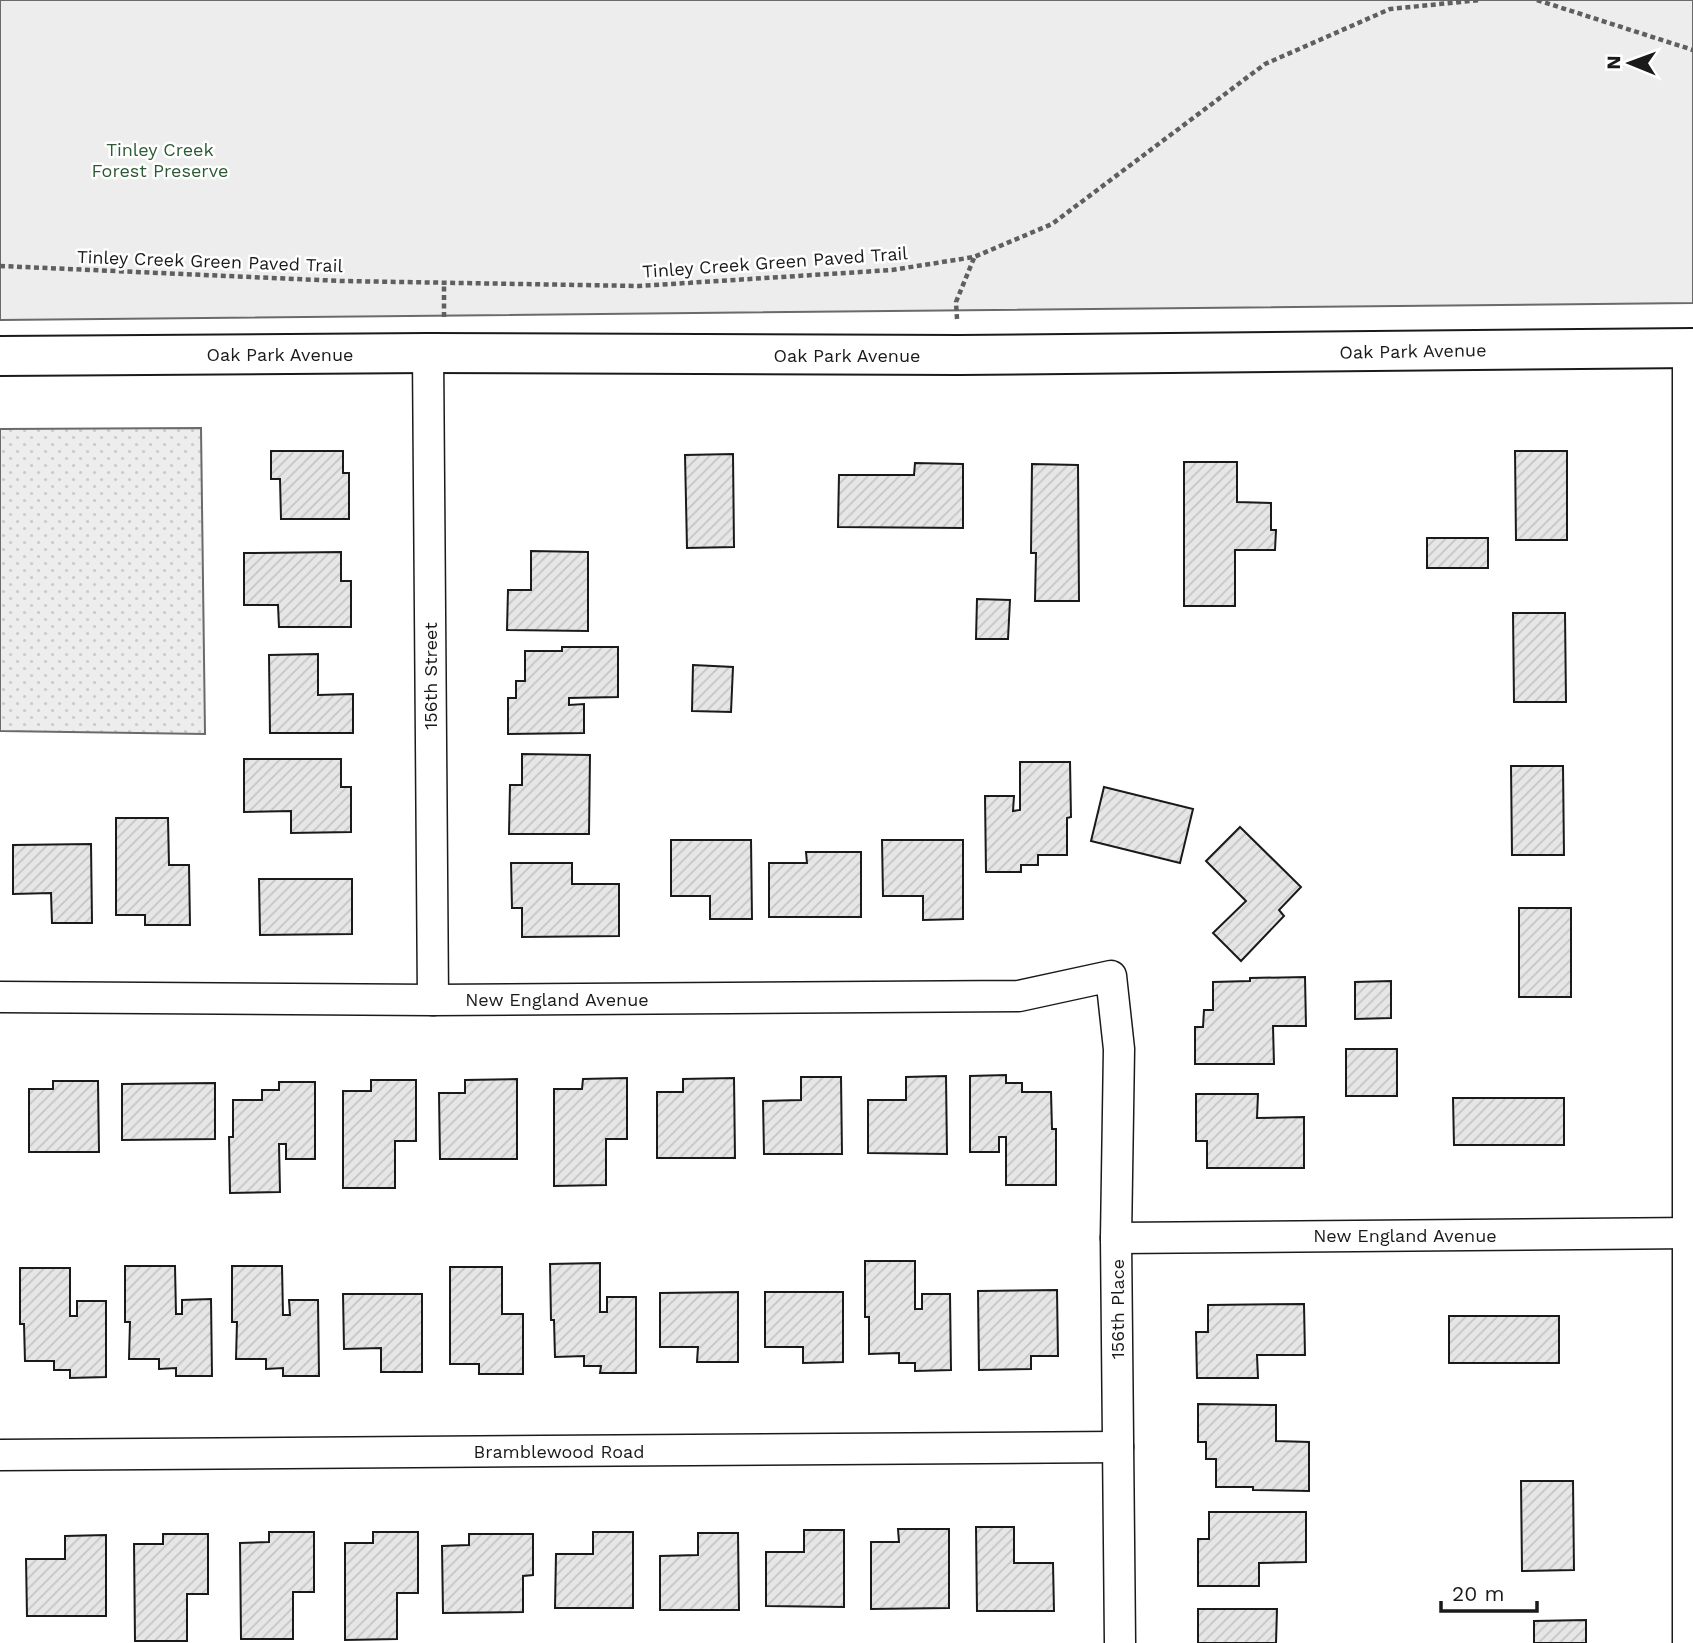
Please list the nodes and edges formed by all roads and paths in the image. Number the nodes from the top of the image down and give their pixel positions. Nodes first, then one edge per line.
1 (1480, 0) edge
2 (1537, 0) edge
3 (1693, 50) edge
4 (974, 257) junction
5 (0, 265) edge
6 (444, 283) junction
7 (444, 318) dead end
8 (1690, 348) edge
9 (428, 353) junction
10 (959, 355) junction
11 (0, 356) edge
12 (1111, 976) joint
13 (0, 997) edge
14 (433, 1000) junction
15 (1690, 1233) edge
16 (1116, 1238) junction
17 (1118, 1447) junction
18 (0, 1455) edge
19 (1121, 1643) edge
20 (1688, 1643) edge

1 - 4 path, Tinley Creek Green Paved Trail
2 - 3 path
4 - 6 path, Tinley Creek Green Paved Trail
4 - 10 path
5 - 6 path, Tinley Creek Green Paved Trail
6 - 7 path
8 - 10 street, Oak Park Avenue
8 - 15 street
9 - 10 street, Oak Park Avenue
9 - 11 street, Oak Park Avenue
9 - 14 street, 156th Street
12 - 14 street, New England Avenue
12 - 16 street, 156th Place
13 - 14 street, New England Avenue
15 - 16 street, New England Avenue
15 - 20 street
16 - 17 street, 156th Place
17 - 18 street, Bramblewood Road
17 - 19 street, 156th Place

